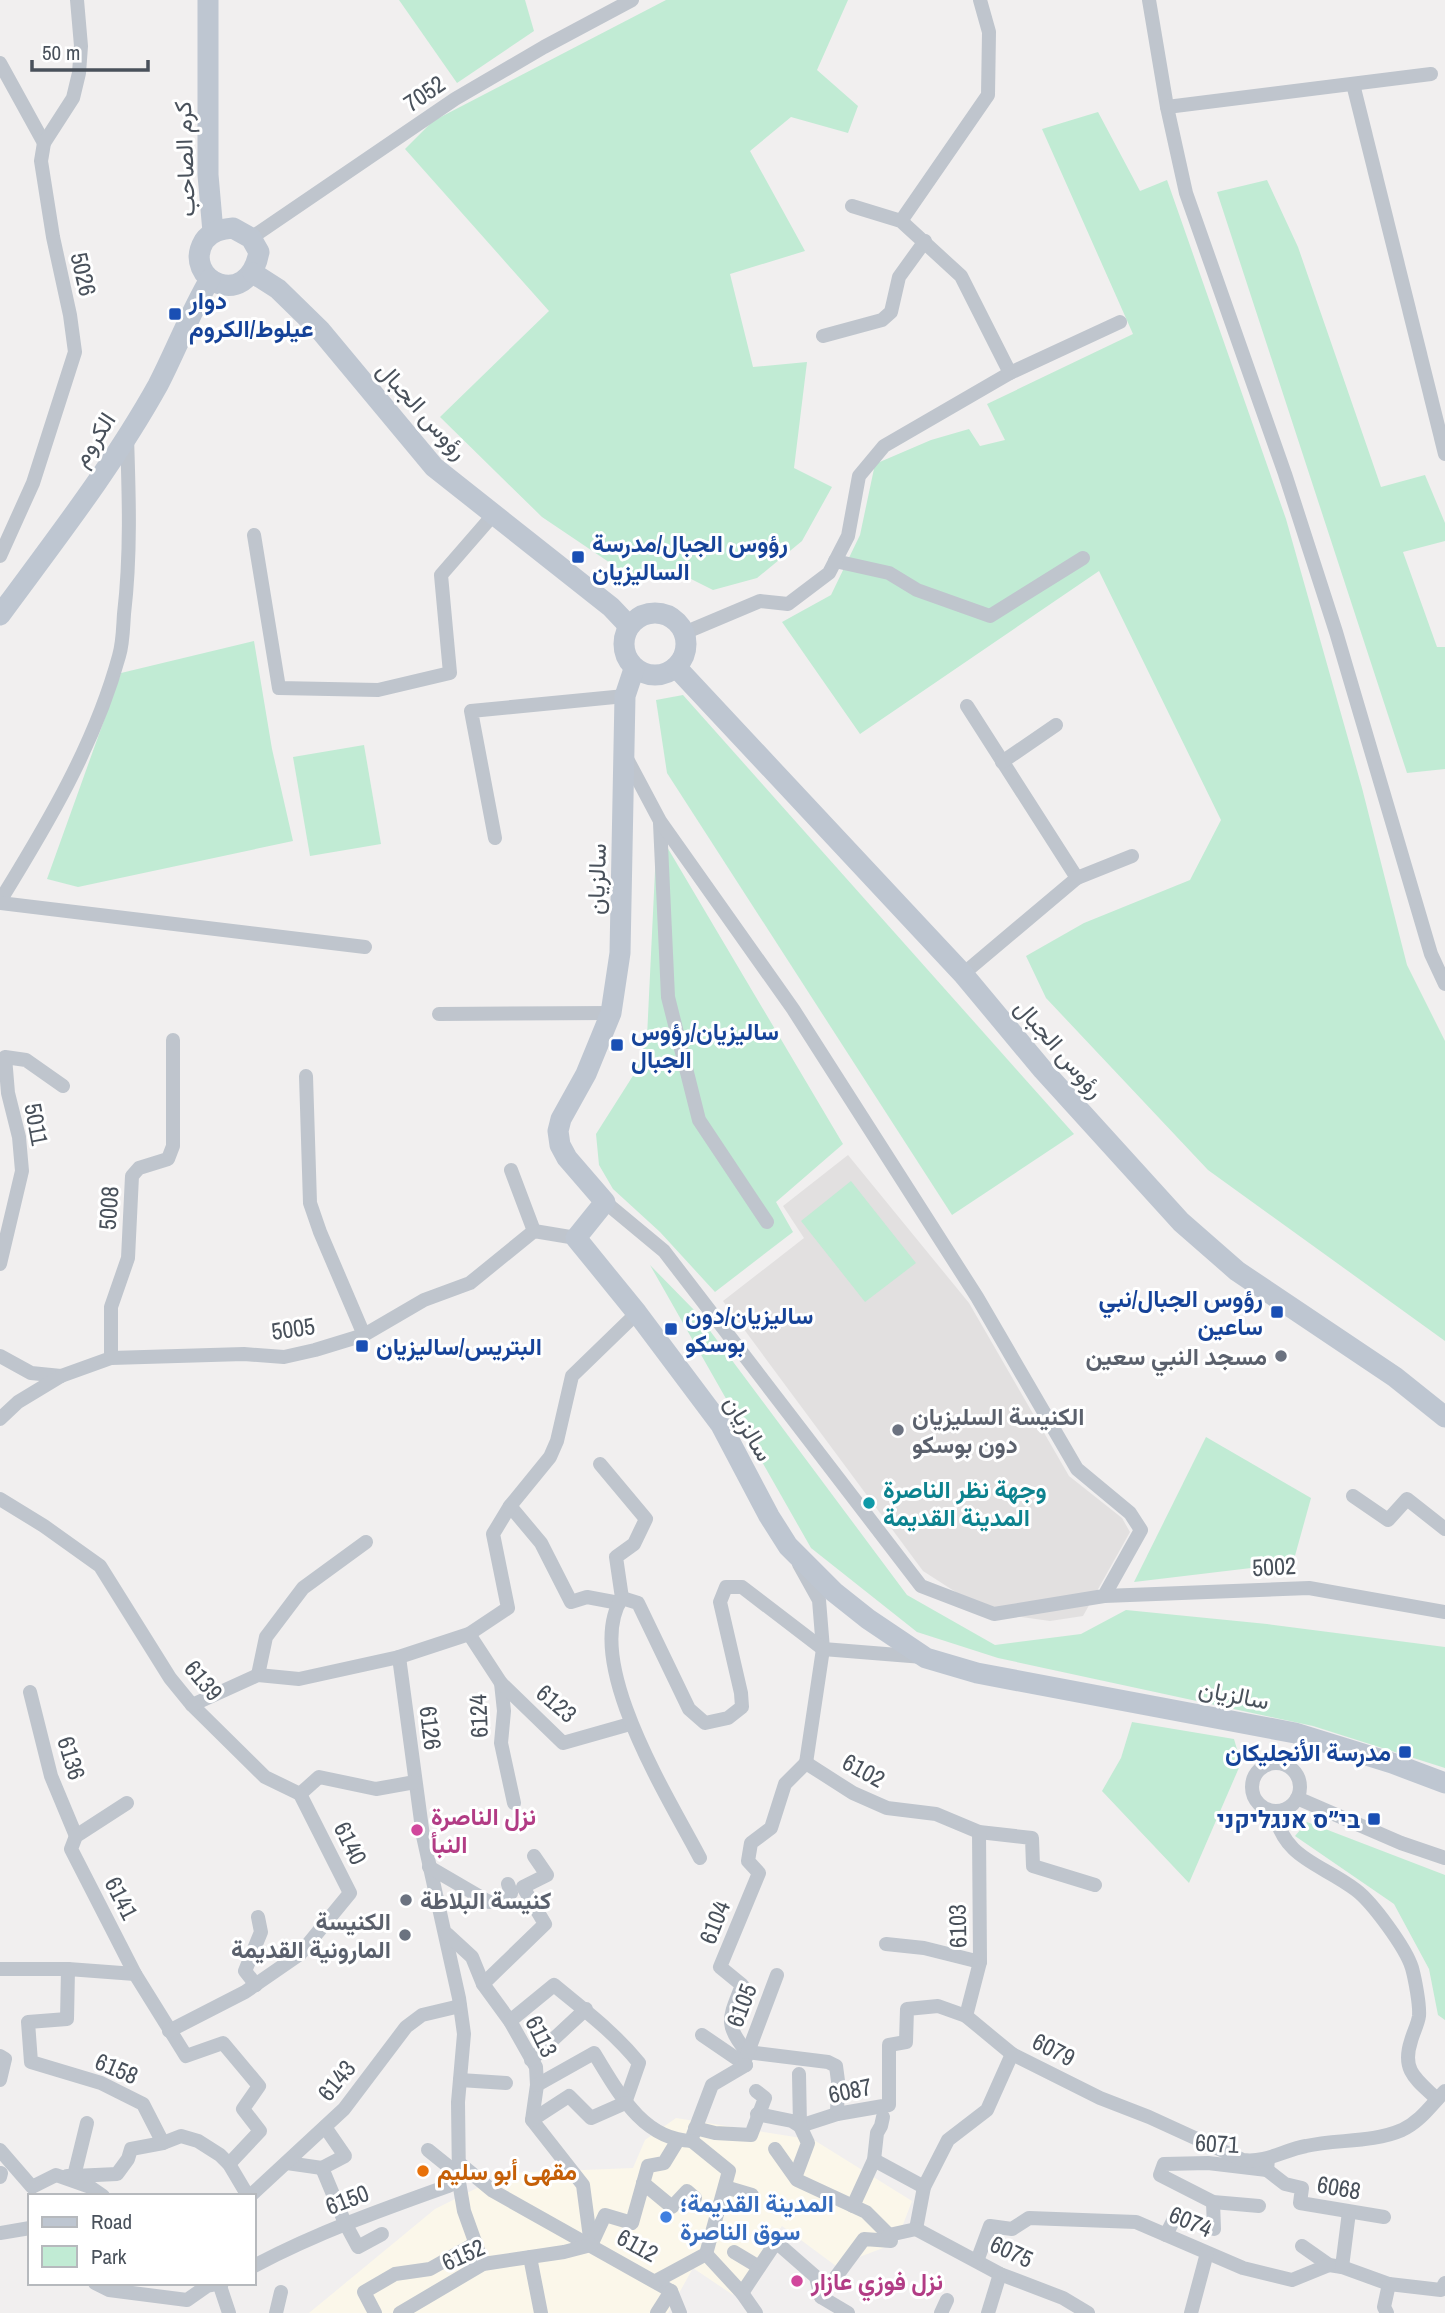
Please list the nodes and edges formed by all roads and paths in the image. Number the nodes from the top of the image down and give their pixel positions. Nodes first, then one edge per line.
1 (76, 0) edge
2 (208, 0) edge
3 (632, 0) edge
4 (980, 0) edge
5 (1149, 0) edge
6 (0, 63) edge
7 (1431, 74) dead end
8 (1353, 84) junction
9 (1167, 107) junction
10 (44, 143) junction
11 (852, 206) dead end
12 (901, 221) junction
13 (214, 232) junction
14 (251, 238) junction
15 (925, 241) junction
16 (253, 273) junction
17 (210, 279) junction
18 (1119, 322) dead end
19 (823, 337) dead end
20 (1010, 373) junction
21 (127, 436) junction
22 (1445, 454) edge
23 (494, 514) junction
24 (254, 535) dead end
25 (0, 556) edge
26 (1083, 558) dead end
27 (835, 561) junction
28 (0, 615) edge
29 (629, 626) junction
30 (684, 633) junction
31 (677, 667) junction
32 (634, 668) junction
33 (625, 696) junction
34 (967, 706) dead end
35 (1056, 725) dead end
36 (625, 755) junction
37 (1002, 762) junction
38 (660, 821) junction
39 (495, 838) dead end
40 (1132, 856) dead end
41 (1077, 878) junction
42 (0, 902) edge
43 (365, 947) dead end
44 (963, 974) junction
45 (1445, 984) edge
46 (611, 1013) junction
47 (439, 1014) dead end
48 (173, 1040) dead end
49 (306, 1076) dead end
50 (63, 1086) dead end
51 (511, 1170) dead end
52 (605, 1202) junction
53 (767, 1222) dead end
54 (534, 1231) junction
55 (576, 1238) junction
56 (0, 1264) edge
57 (637, 1313) junction
58 (364, 1335) junction
59 (0, 1356) edge
60 (111, 1358) junction
61 (61, 1376) junction
62 (1445, 1417) edge
63 (0, 1419) edge
64 (600, 1464) dead end
65 (1353, 1496) dead end
66 (0, 1499) edge
67 (510, 1506) junction
68 (1445, 1529) edge
69 (366, 1542) dead end
70 (788, 1546) junction
71 (1104, 1596) junction
72 (620, 1600) junction
73 (1445, 1612) edge
74 (469, 1634) junction
75 (823, 1649) junction
76 (399, 1657) junction
77 (926, 1658) junction
78 (258, 1675) junction
79 (501, 1683) junction
80 (30, 1692) dead end
81 (192, 1705) junction
82 (630, 1724) junction
83 (806, 1763) junction
84 (415, 1782) junction
85 (1445, 1783) edge
86 (300, 1794) junction
87 (1297, 1798) junction
88 (127, 1803) dead end
89 (514, 1803) dead end
90 (1274, 1811) junction
91 (979, 1832) junction
92 (76, 1836) junction
93 (534, 1856) dead end
94 (701, 1858) dead end
95 (1445, 1858) edge
96 (429, 1867) junction
97 (508, 1884) dead end
98 (1095, 1885) dead end
99 (258, 1917) dead end
100 (447, 1934) junction
101 (886, 1944) dead end
102 (980, 1962) junction
103 (0, 1969) edge
104 (68, 1969) junction
105 (135, 1975) junction
106 (777, 1975) dead end
107 (483, 1984) junction
108 (256, 1985) junction
109 (460, 2006) junction
110 (586, 2009) junction
111 (966, 2016) junction
112 (510, 2021) junction
113 (169, 2031) junction
114 (702, 2035) dead end
115 (1012, 2054) junction
116 (0, 2056) edge
117 (747, 2059) junction
118 (531, 2060) junction
119 (799, 2074) dead end
120 (0, 2080) edge
121 (460, 2080) junction
122 (506, 2083) dead end
123 (537, 2085) junction
124 (756, 2091) dead end
125 (1441, 2095) edge
126 (625, 2103) junction
127 (838, 2114) junction
128 (757, 2115) junction
129 (883, 2117) dead end
130 (532, 2120) junction
131 (87, 2123) dead end
132 (800, 2126) junction
133 (325, 2127) junction
134 (715, 2133) junction
135 (688, 2136) junction
136 (163, 2143) junction
137 (775, 2149) dead end
138 (0, 2150) edge
139 (429, 2150) dead end
140 (713, 2156) junction
141 (874, 2160) junction
142 (288, 2163) junction
143 (229, 2164) junction
144 (1268, 2164) junction
145 (322, 2168) junction
146 (459, 2174) junction
147 (56, 2175) junction
148 (796, 2175) junction
149 (74, 2176) junction
150 (643, 2183) junction
151 (725, 2187) junction
152 (924, 2188) junction
153 (100, 2194) edge
154 (248, 2194) edge
155 (251, 2194) edge
156 (752, 2195) dead end
157 (695, 2198) dead end
158 (1213, 2202) junction
159 (853, 2206) junction
160 (1259, 2206) dead end
161 (1349, 2212) junction
162 (1384, 2217) dead end
163 (345, 2223) junction
164 (28, 2228) edge
165 (916, 2229) junction
166 (0, 2233) edge
167 (382, 2234) dead end
168 (889, 2235) junction
169 (1166, 2235) junction
170 (476, 2243) junction
171 (591, 2245) junction
172 (1302, 2246) dead end
173 (734, 2252) dead end
174 (1207, 2253) junction
175 (706, 2254) junction
176 (530, 2257) junction
177 (977, 2261) junction
178 (484, 2264) junction
179 (256, 2265) edge
180 (1336, 2266) junction
181 (759, 2267) junction
182 (1000, 2274) junction
183 (656, 2281) junction
184 (1445, 2283) edge
185 (1390, 2284) junction
186 (98, 2285) edge
187 (180, 2285) edge
188 (214, 2285) edge
189 (220, 2285) edge
190 (671, 2291) junction
191 (281, 2292) dead end
192 (742, 2293) junction
193 (821, 2297) junction
194 (187, 2300) junction
195 (229, 2313) edge
196 (276, 2313) edge
197 (375, 2313) edge
198 (400, 2313) edge
199 (541, 2313) edge
200 (657, 2313) edge
201 (680, 2313) edge
202 (756, 2313) edge
203 (848, 2313) edge
204 (988, 2313) edge
205 (1088, 2313) edge
206 (1192, 2313) edge
207 (1387, 2313) edge

1 - 10 street
2 - 13 street, كرم الصاحب
3 - 14 street, 7052
4 - 12 street
5 - 9 street
6 - 10 street
7 - 8 street
8 - 9 street
8 - 22 street
9 - 45 street
10 - 25 street, 5026
11 - 12 street
12 - 15 street
13 - 14 street
13 - 17 street
14 - 16 street
15 - 19 street
15 - 20 street
16 - 17 street
16 - 23 street, رؤوس الجبال
17 - 21 street, الكروم
18 - 20 street
20 - 27 street
21 - 28 street, الكروم
21 - 42 street
23 - 24 street
23 - 29 street, رؤوس الجبال
26 - 27 street
27 - 30 street
29 - 30 street
29 - 32 street
30 - 31 street
31 - 32 street
31 - 44 street, رؤوس الجبال
32 - 33 street, سالزيان
33 - 36 street, سالزيان
33 - 39 street
34 - 37 street
35 - 37 street
36 - 38 street
36 - 46 street, سالزيان
37 - 41 street
38 - 53 street
38 - 71 street
40 - 41 street
41 - 44 street
42 - 43 street
44 - 62 street, رؤوس الجبال
46 - 47 street
46 - 52 street, سالزيان
48 - 60 street, 5008
49 - 58 street
50 - 56 street, 5011
51 - 54 street
52 - 55 street
52 - 71 street, 5002
54 - 55 street
54 - 58 street, 5005
55 - 57 street, سالزيان
57 - 67 street
57 - 70 street, سالزيان
58 - 60 street, 5005
59 - 61 street
60 - 61 street, 5005
61 - 63 street, 5005
64 - 72 street
65 - 68 street
66 - 81 street, 6139
67 - 72 street
67 - 74 street
69 - 78 street
70 - 75 street, 6102
70 - 77 street, سالزيان
71 - 73 street, 5002
72 - 75 street
72 - 82 street
74 - 76 street
74 - 79 street, 6124
75 - 77 street
75 - 83 street, 6102
76 - 78 street
76 - 84 street, 6126
77 - 85 street, سالزيان
78 - 81 street
79 - 82 street, 6123
79 - 89 street, 6124
80 - 92 street, 6136
81 - 86 street, 6139
82 - 94 street
83 - 91 street, 6102
83 - 117 street, 6104
84 - 86 street
84 - 96 street, 6126
86 - 108 street, 6140
87 - 90 street
87 - 90 street
87 - 95 street
88 - 92 street
90 - 125 street
91 - 98 street, 6102
91 - 102 street, 6103
92 - 105 street, 6141
93 - 107 street
96 - 97 street
96 - 100 street, 6126
99 - 108 street
100 - 107 street, 6113
100 - 109 street, 6126
101 - 102 street
102 - 111 street, 6103
103 - 104 street
104 - 105 street
104 - 136 street, 6158
105 - 113 street, 6141
106 - 117 street, 6105
107 - 112 street, 6113
108 - 113 street, 6140
109 - 121 street, 6126
109 - 133 street, 6143
110 - 112 street
110 - 118 street
110 - 126 street
111 - 115 street, 6087
111 - 127 street, 6087
112 - 118 street, 6113
113 - 143 street, 6141
114 - 117 street
115 - 144 street, 6079
115 - 152 street, 6079
116 - 120 street
117 - 127 street
117 - 135 street
118 - 123 street, 6113
119 - 132 street, 6087
121 - 122 street
121 - 146 street, 6126
123 - 126 street
123 - 130 street, 6113
124 - 128 street
125 - 144 street
126 - 130 street
126 - 135 street
127 - 132 street, 6087
128 - 132 street, 6087
128 - 134 street
129 - 141 street
130 - 171 street
131 - 149 street
132 - 148 street, 6087
133 - 142 street, 6143
133 - 145 street
134 - 135 street
134 - 140 street
135 - 140 street
135 - 150 street
136 - 143 street
136 - 149 street
137 - 148 street
138 - 147 street
139 - 146 street, 6112
140 - 151 street
141 - 152 street
141 - 159 street
142 - 145 street
142 - 155 street, 6143
143 - 154 street
144 - 158 street, 6071
144 - 161 street, 6068
145 - 163 street
146 - 163 street, 6150
146 - 170 street, 6126
146 - 171 street, 6112
147 - 149 street
147 - 153 street
148 - 159 street
150 - 157 street
150 - 171 street
151 - 156 street
151 - 175 street
152 - 165 street, 6079
158 - 160 street
158 - 169 street
159 - 168 street
161 - 162 street, 6068
161 - 180 street
163 - 167 street
163 - 179 street, 6150
164 - 166 street
165 - 168 street
165 - 177 street, 6075
168 - 193 street
169 - 174 street, 6074
169 - 177 street, 6074
170 - 178 street, 6126
170 - 197 street
171 - 176 street, 6152
171 - 183 street, 6112
172 - 180 street
173 - 181 street
174 - 180 street, 6074
174 - 206 street
175 - 183 street, 6112
175 - 192 street
176 - 178 street, 6152
176 - 199 street
177 - 182 street, 6075
178 - 198 street, 6152
180 - 185 street
181 - 192 street
181 - 193 street
182 - 204 street
182 - 205 street, 6075
183 - 190 street
184 - 185 street
185 - 207 street
186 - 194 street
187 - 194 street
188 - 194 street
189 - 195 street
190 - 200 street
190 - 201 street
191 - 196 street
192 - 202 street
193 - 203 street

